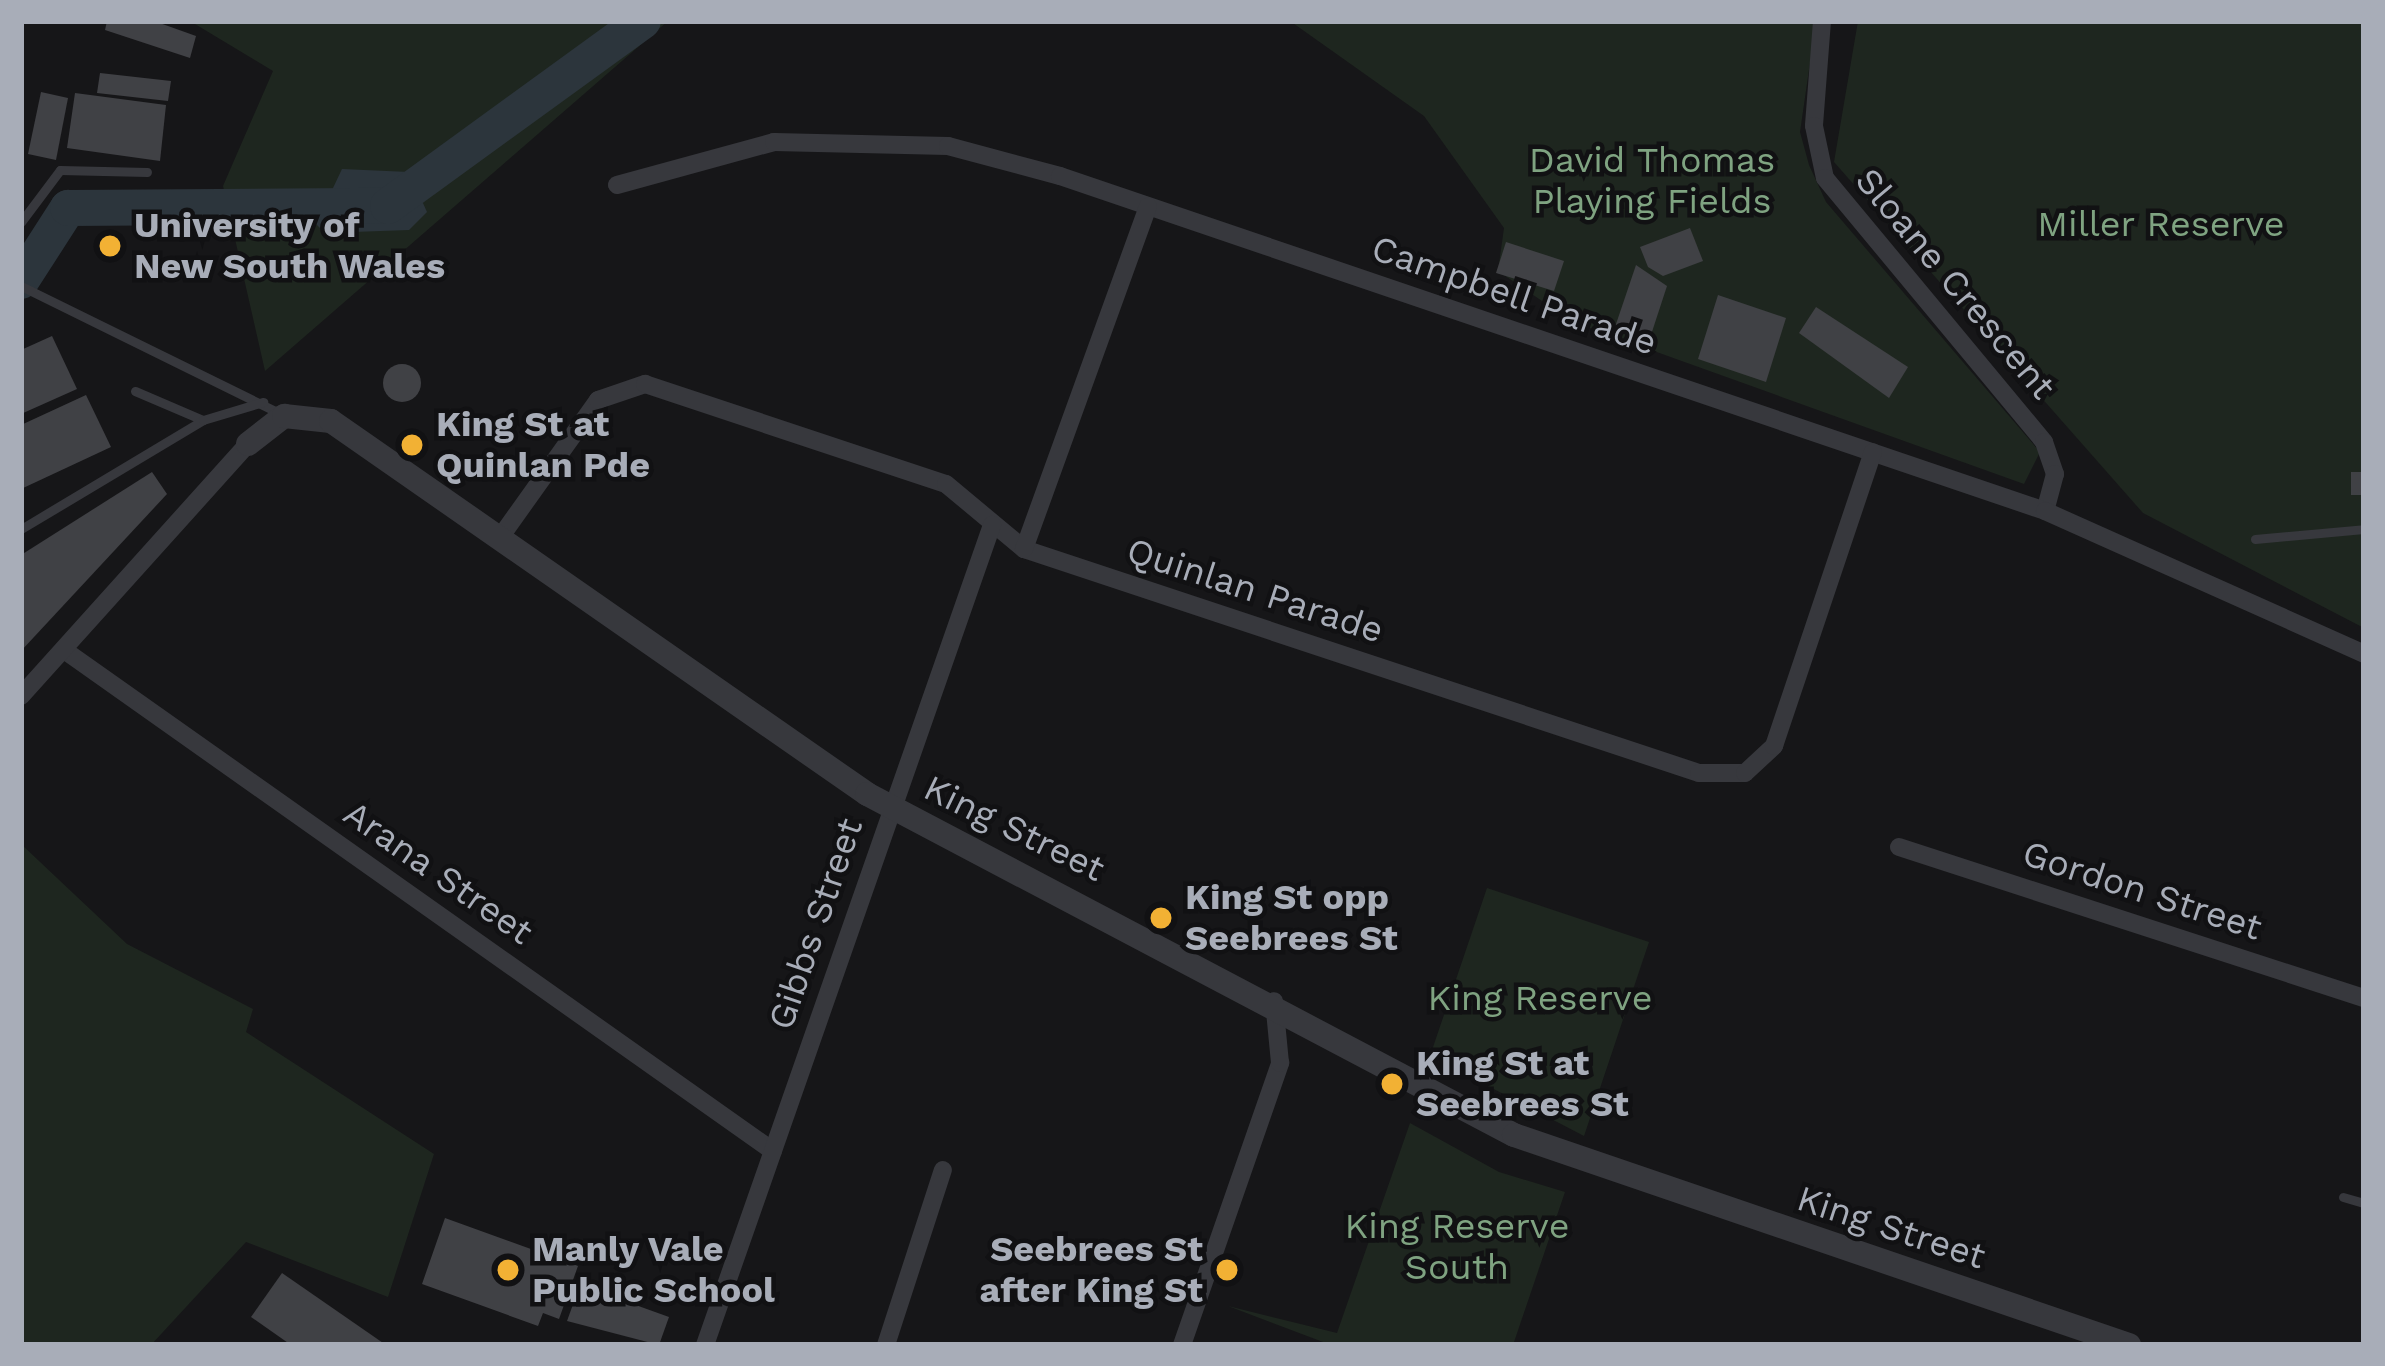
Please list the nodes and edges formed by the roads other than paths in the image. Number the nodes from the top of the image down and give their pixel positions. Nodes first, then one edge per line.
1 (1822, 21) edge
2 (147, 172) dead end
3 (617, 185) dead end
4 (1148, 206) junction
5 (21, 222) edge
6 (21, 286) edge
7 (135, 392) dead end
8 (274, 409) junction
9 (203, 420) junction
10 (248, 444) joint
11 (1873, 452) junction
12 (2045, 511) junction
13 (992, 525) junction
14 (21, 529) edge
15 (2364, 529) edge
16 (499, 539) junction
17 (2255, 539) dead end
18 (1024, 549) junction
19 (64, 650) junction
20 (2363, 651) edge
21 (21, 696) edge
22 (890, 808) junction
23 (1899, 847) dead end
24 (2364, 998) edge
25 (1274, 1001) junction
26 (1324, 1029) junction
27 (1280, 1063) junction
28 (773, 1151) junction
29 (944, 1170) dead end
30 (2343, 1197) dead end
31 (2364, 1203) edge
32 (705, 1345) edge
33 (886, 1345) edge
34 (1182, 1345) edge
35 (2129, 1345) edge

1 - 12 street, Sloane Crescent
2 - 5 lane
3 - 4 street, Campbell Parade
4 - 11 street, Campbell Parade
4 - 18 street
6 - 8 lane
7 - 9 lane
8 - 9 lane
8 - 10 street
8 - 16 street, King Street
9 - 14 lane
10 - 19 street
11 - 12 street, Campbell Parade
11 - 18 street, Quinlan Parade
12 - 20 street, Campbell Parade
13 - 16 street, Quinlan Parade
13 - 18 street, Quinlan Parade
13 - 22 street, Gibbs Street
15 - 17 lane
16 - 22 street, King Street
19 - 21 street
19 - 28 street, Arana Street
22 - 25 street, King Street
22 - 28 street, Gibbs Street
23 - 24 street, Gordon Street
25 - 26 street, King Street
25 - 27 street
26 - 27 street
26 - 35 street, King Street
27 - 34 street
28 - 32 street, Gibbs Street
29 - 33 street
30 - 31 lane

